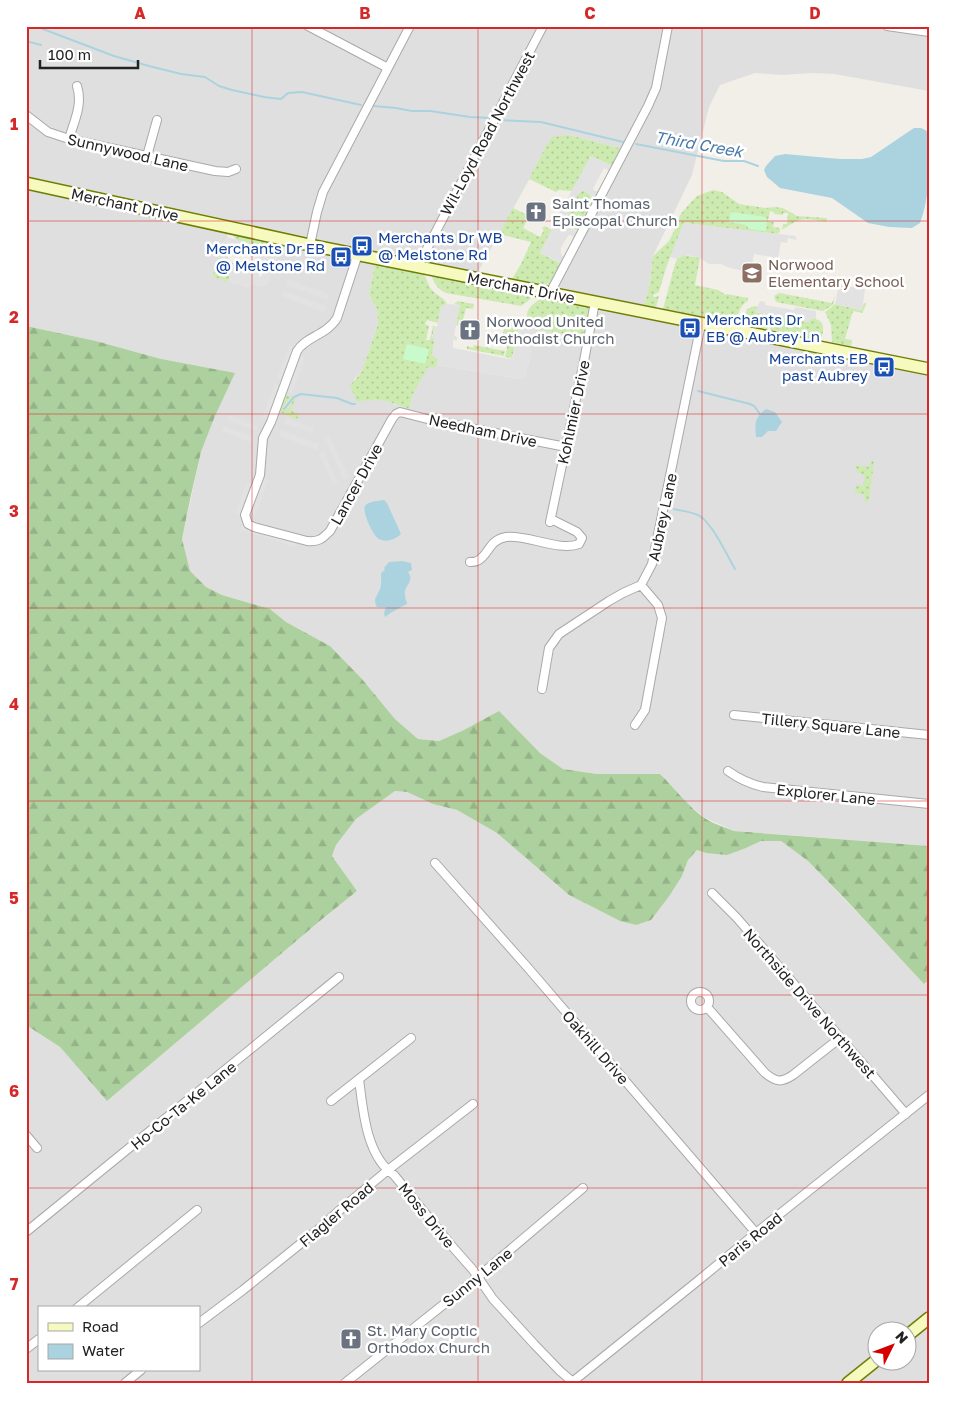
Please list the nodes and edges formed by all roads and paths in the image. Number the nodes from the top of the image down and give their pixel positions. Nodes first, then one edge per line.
1 (308, 26) edge
2 (410, 26) edge
3 (543, 26) edge
4 (668, 26) edge
5 (887, 26) edge
6 (929, 32) edge
7 (388, 68) junction
8 (77, 86) dead end
9 (26, 115) edge
10 (157, 120) dead end
11 (69, 139) junction
12 (148, 156) junction
13 (236, 169) dead end
14 (26, 183) edge
15 (310, 245) junction
16 (358, 254) junction
17 (418, 266) junction
18 (550, 293) junction
19 (595, 302) junction
20 (702, 324) junction
21 (929, 369) edge
22 (400, 412) joint
23 (566, 447) junction
24 (470, 562) dead end
25 (641, 585) junction
26 (542, 689) dead end
27 (734, 715) dead end
28 (636, 725) dead end
29 (929, 735) edge
30 (728, 770) dead end
31 (929, 804) edge
32 (435, 864) dead end
33 (712, 893) dead end
34 (339, 977) dead end
35 (707, 1007) dead end
36 (411, 1038) dead end
37 (840, 1038) junction
38 (359, 1079) junction
39 (929, 1095) edge
40 (331, 1101) dead end
41 (473, 1104) dead end
42 (906, 1114) junction
43 (26, 1135) edge
44 (37, 1148) dead end
45 (388, 1170) junction
46 (583, 1188) dead end
47 (196, 1210) dead end
48 (26, 1232) edge
49 (756, 1233) junction
50 (478, 1277) junction
51 (79, 1306) edge
52 (929, 1318) edge
53 (200, 1322) edge
54 (918, 1327) edge
55 (38, 1340) edge
56 (26, 1349) edge
57 (868, 1367) edge
58 (139, 1372) edge
59 (572, 1382) edge
60 (125, 1383) edge
61 (345, 1383) edge
62 (848, 1383) edge

1 - 7 street
2 - 7 street
3 - 17 street, Wil-Loyd Road Northwest
4 - 18 street
5 - 6 street
7 - 15 street
8 - 11 street
9 - 11 street, Sunnywood Lane
10 - 12 street
11 - 12 street, Sunnywood Lane
12 - 13 street, Sunnywood Lane
14 - 15 main road, Merchant Drive
15 - 16 main road, Merchant Drive
16 - 17 main road, Merchant Drive
16 - 22 street, Lancer Drive
17 - 18 main road, Merchant Drive
18 - 19 main road, Merchant Drive
19 - 20 main road, Merchant Drive
19 - 23 street, Kohlmier Drive
20 - 21 main road, Merchant Drive
20 - 25 street, Aubrey Lane
22 - 23 street, Needham Drive
23 - 24 street, Kohlmier Drive
25 - 26 street
25 - 28 street
27 - 29 street, Tillery Square Lane
30 - 31 street, Explorer Lane
32 - 49 street, Oakhill Drive
33 - 37 street, Northside Drive Northwest
34 - 48 street, Ho-Co-Ta-Ke Lane
35 - 37 street
36 - 38 street
37 - 42 street, Northside Drive Northwest
38 - 40 street
38 - 45 street, Moss Drive
39 - 42 street, Paris Road
41 - 45 street, Flagler Road
42 - 49 street, Paris Road
43 - 44 street
45 - 50 street, Moss Drive
45 - 53 street, Flagler Road
46 - 50 street, Sunny Lane
47 - 51 street
49 - 59 street, Paris Road
50 - 59 street, Moss Drive
50 - 61 street, Sunny Lane
52 - 54 main road
55 - 56 street
57 - 62 main road
58 - 60 street

